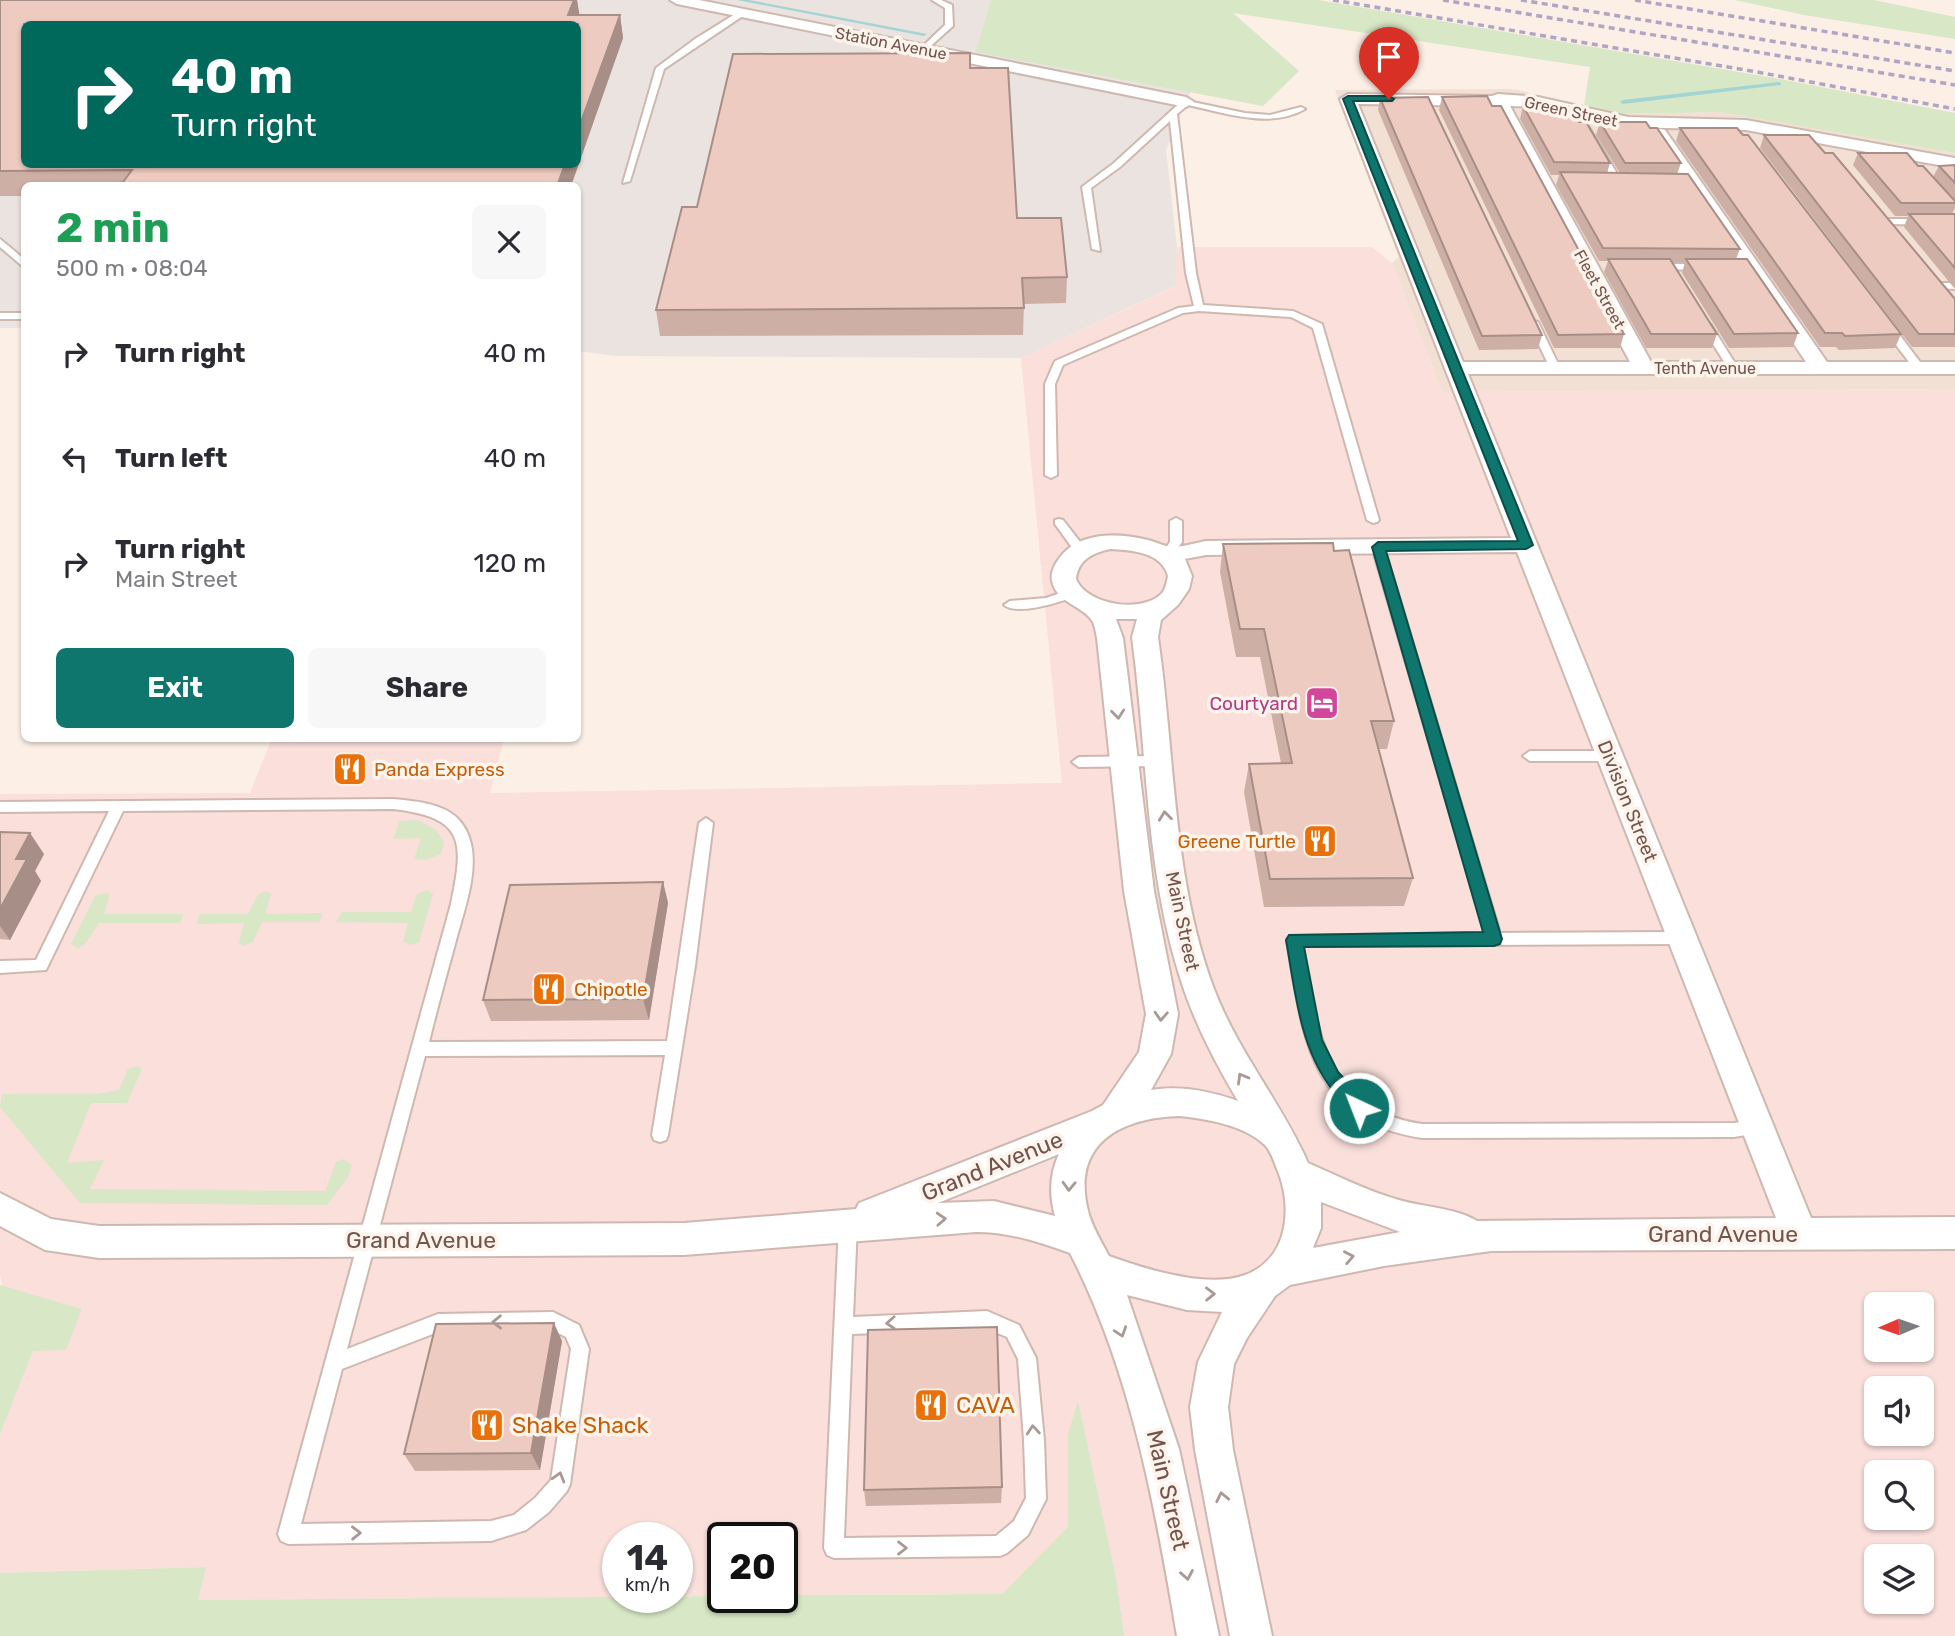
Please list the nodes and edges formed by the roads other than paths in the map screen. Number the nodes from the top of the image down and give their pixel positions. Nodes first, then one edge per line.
1 (677, 0) edge
2 (936, 0) edge
3 (743, 13) junction
4 (925, 50) junction
5 (1498, 99) junction
6 (1186, 102) junction
7 (1301, 109) dead end
8 (1580, 111) junction
9 (1173, 114) junction
10 (1652, 123) junction
11 (1816, 137) junction
12 (1834, 159) edge
13 (1955, 163) edge
14 (1605, 180) edge
15 (1617, 180) junction
16 (1629, 180) edge
17 (626, 181) dead end
18 (1882, 217) joint
19 (1955, 222) edge
20 (1902, 241) edge
21 (0, 243) edge
22 (1097, 248) dead end
23 (21, 260) edge
24 (1644, 267) edge
25 (1670, 267) junction
26 (1709, 267) edge
27 (1677, 278) edge
28 (1942, 283) edge
29 (1955, 306) edge
30 (1199, 308) junction
31 (1527, 309) edge
32 (1698, 311) edge
33 (1877, 314) edge
34 (0, 316) edge
35 (21, 316) edge
36 (1456, 368) junction
37 (1555, 368) junction
38 (1644, 368) junction
39 (1733, 368) junction
40 (1821, 368) junction
41 (1919, 368) junction
42 (1955, 368) edge
43 (1051, 475) dead end
44 (1373, 520) dead end
45 (1176, 521) dead end
46 (1059, 522) dead end
47 (1526, 545) junction
48 (1378, 547) junction
49 (1080, 550) junction
50 (1167, 555) junction
51 (1082, 600) junction
52 (1010, 605) dead end
53 (1158, 607) junction
54 (1530, 756) dead end
55 (1611, 756) junction
56 (1123, 761) junction
57 (1158, 761) junction
58 (1079, 762) dead end
59 (119, 806) junction
60 (0, 807) edge
61 (706, 823) dead end
62 (1683, 938) junction
63 (1494, 939) junction
64 (0, 967) edge
65 (674, 1048) junction
66 (420, 1049) junction
67 (1106, 1118) junction
68 (1758, 1128) junction
69 (660, 1135) dead end
70 (1279, 1136) junction
71 (1298, 1174) junction
72 (0, 1208) edge
73 (848, 1223) junction
74 (1955, 1233) edge
75 (1800, 1234) junction
76 (1491, 1235) junction
77 (368, 1240) junction
78 (1089, 1255) junction
79 (1271, 1279) junction
80 (844, 1326) junction
81 (335, 1363) junction
82 (1198, 1636) edge
83 (1251, 1636) edge

1 - 3 street, Station Avenue
2 - 4 lane
3 - 4 street, Station Avenue
3 - 17 lane
4 - 6 street, Station Avenue
5 - 8 street, Green Street
5 - 36 street, Green Street
5 - 38 street, Fleet Street
6 - 7 lane
6 - 9 lane
8 - 10 street, Green Street
8 - 15 lane
9 - 22 lane
9 - 30 lane
10 - 11 street, Green Street
10 - 40 street
11 - 12 street
11 - 13 street, Green Street
14 - 15 lane
15 - 16 lane
18 - 19 lane
18 - 20 street
21 - 23 lane
24 - 25 lane
25 - 26 lane
25 - 27 lane
28 - 29 street
30 - 43 lane
30 - 44 lane
31 - 37 lane
32 - 39 lane
33 - 41 lane
34 - 35 lane
36 - 37 street, Tenth Avenue
36 - 47 street, Division Street
37 - 38 street, Tenth Avenue
38 - 39 street, Tenth Avenue
39 - 40 street, Tenth Avenue
40 - 41 street, Tenth Avenue
41 - 42 street, Tenth Avenue
45 - 50 lane
46 - 49 lane
47 - 48 street
47 - 55 street, Division Street
48 - 50 street
48 - 63 lane
49 - 50 street
49 - 51 street
50 - 53 street
51 - 52 lane
51 - 53 street
51 -> 56 street, Main Street
53 - 57 street, Main Street
54 - 55 lane
55 - 62 street, Division Street
56 - 57 lane
56 - 58 lane
56 -> 67 street, Main Street
70 -> 57 street, Main Street
59 - 60 lane
59 - 64 lane
59 - 66 lane
61 - 65 lane
62 - 63 lane
62 - 68 street, Division Street
63 - 68 lane
65 - 66 lane
65 - 69 lane
66 - 77 lane
67 - 70 street
67 - 73 street, Grand Avenue
67 -> 78 street
68 - 75 street, Division Street
70 - 71 street
71 - 76 street, Grand Avenue
71 - 79 street
72 - 77 street, Grand Avenue
73 - 77 street, Grand Avenue
73 -> 78 street, Grand Avenue
73 - 80 lane
74 - 75 street, Grand Avenue
75 - 76 street, Grand Avenue
79 -> 76 street, Grand Avenue
77 - 81 lane
78 -> 79 street
78 -> 82 street, Main Street
83 -> 79 street
80 -> 80 lane
81 -> 81 lane

